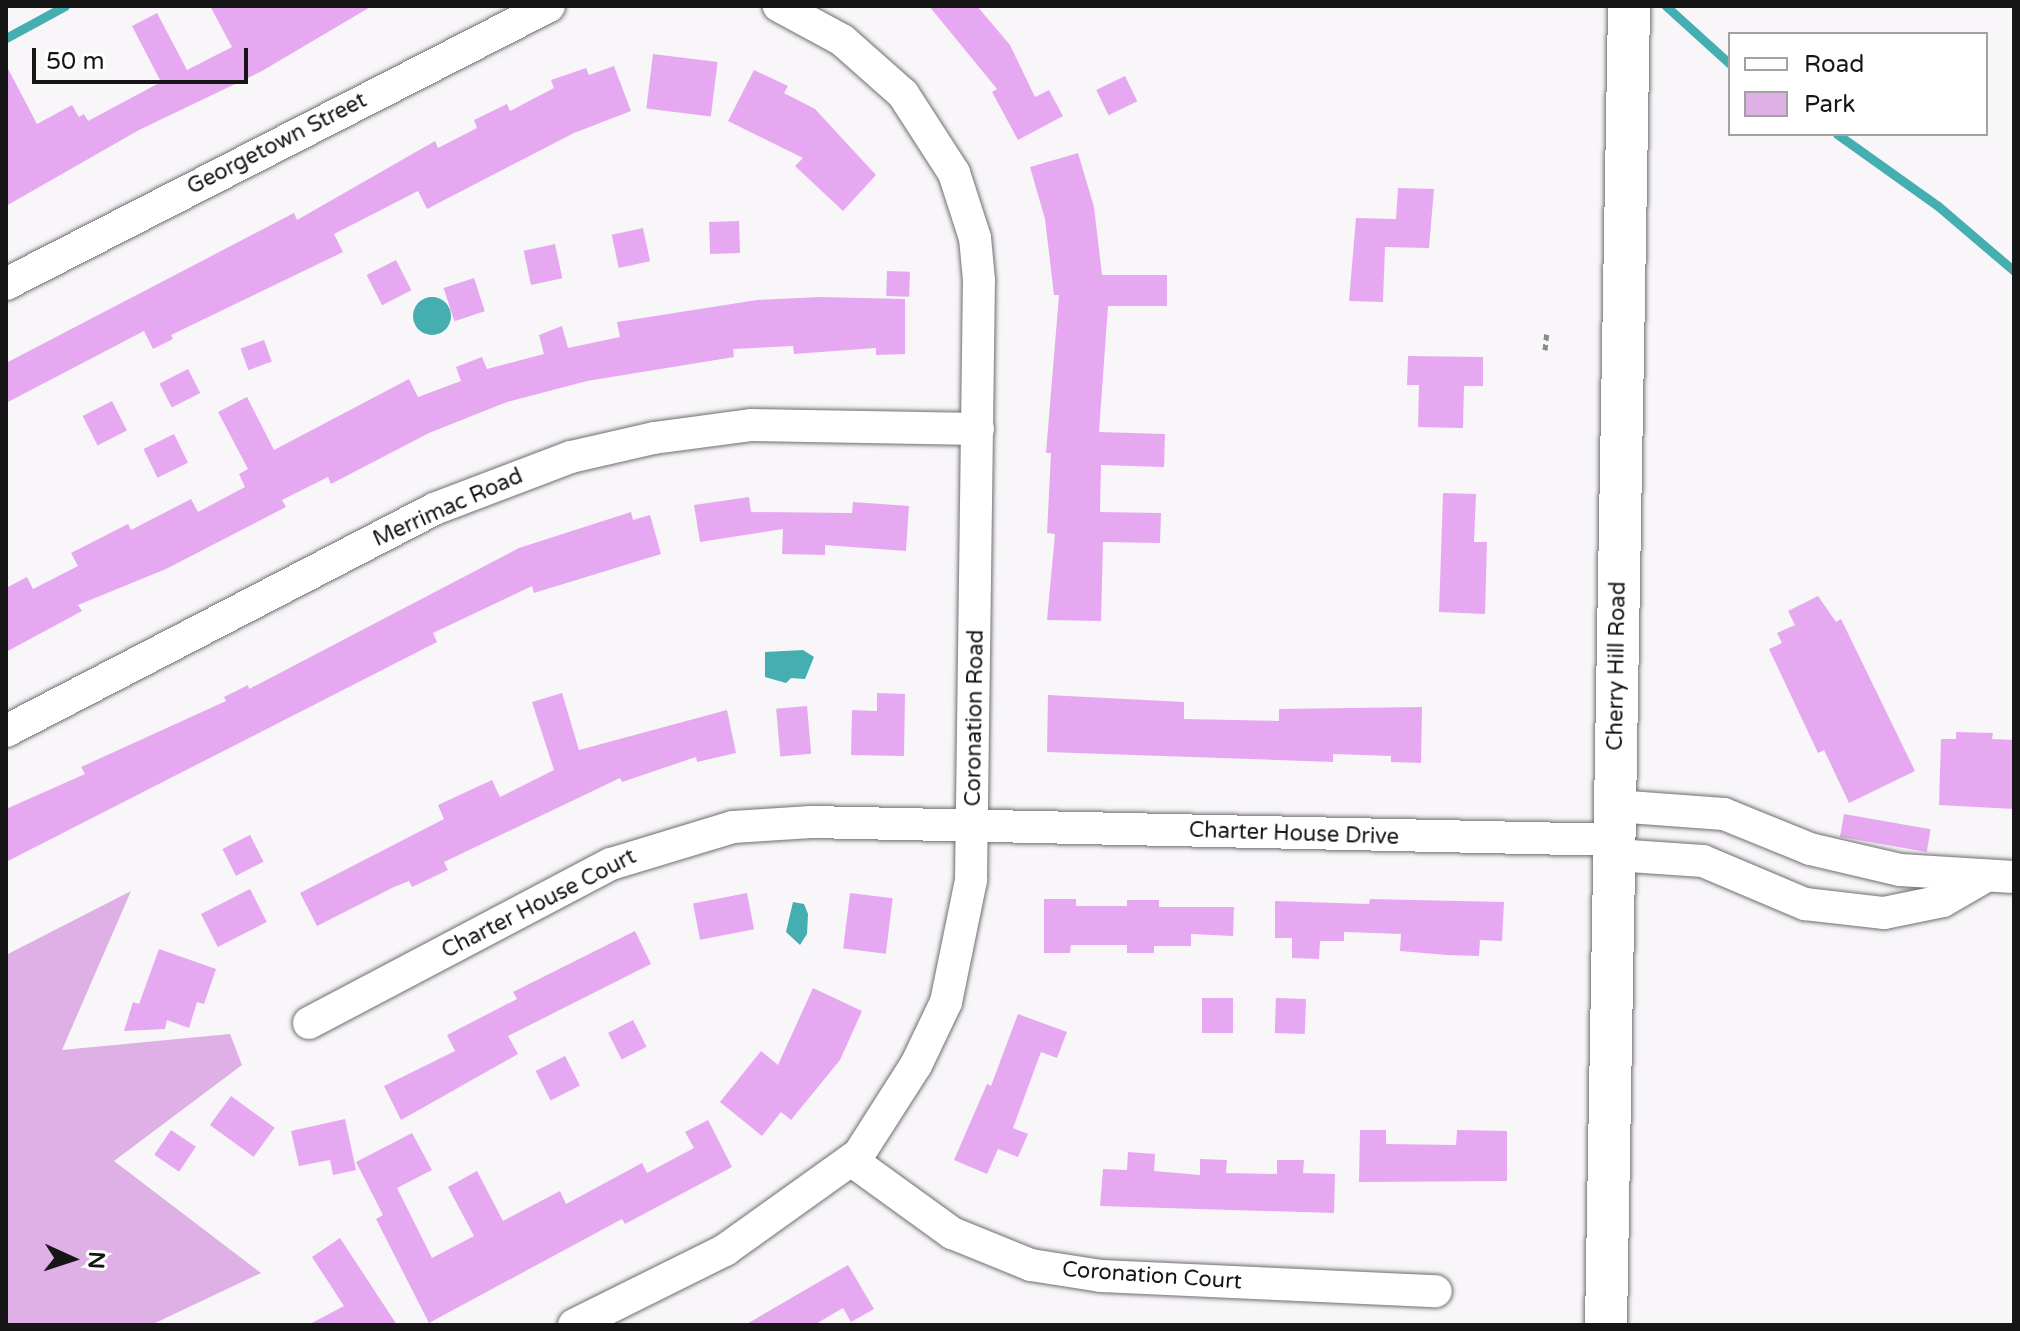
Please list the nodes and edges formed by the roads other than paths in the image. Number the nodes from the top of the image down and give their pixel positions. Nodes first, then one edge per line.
1 (549, 6) edge
2 (779, 6) edge
3 (1629, 6) edge
4 (6, 284) edge
5 (978, 429) junction
6 (6, 731) edge
7 (974, 825) junction
8 (1614, 834) junction
9 (1797, 843) junction
10 (2000, 876) edge
11 (1782, 895) junction
12 (309, 1023) dead end
13 (851, 1160) junction
14 (1436, 1291) dead end
15 (574, 1325) edge
16 (1606, 1325) edge

1 - 4 street, Georgetown Street
2 - 5 street, Coronation Road
3 - 8 main road, Cherry Hill Road
5 - 6 street, Merrimac Road
5 - 7 street, Coronation Road
7 - 8 street, Charter House Drive
7 - 12 street, Charter House Court
7 - 13 street, Coronation Road
8 - 9 street
8 - 11 street
8 - 16 main road, Cherry Hill Road
9 - 10 street
9 - 11 street
10 - 11 street
13 - 14 street, Coronation Court
13 - 15 street, Coronation Road

